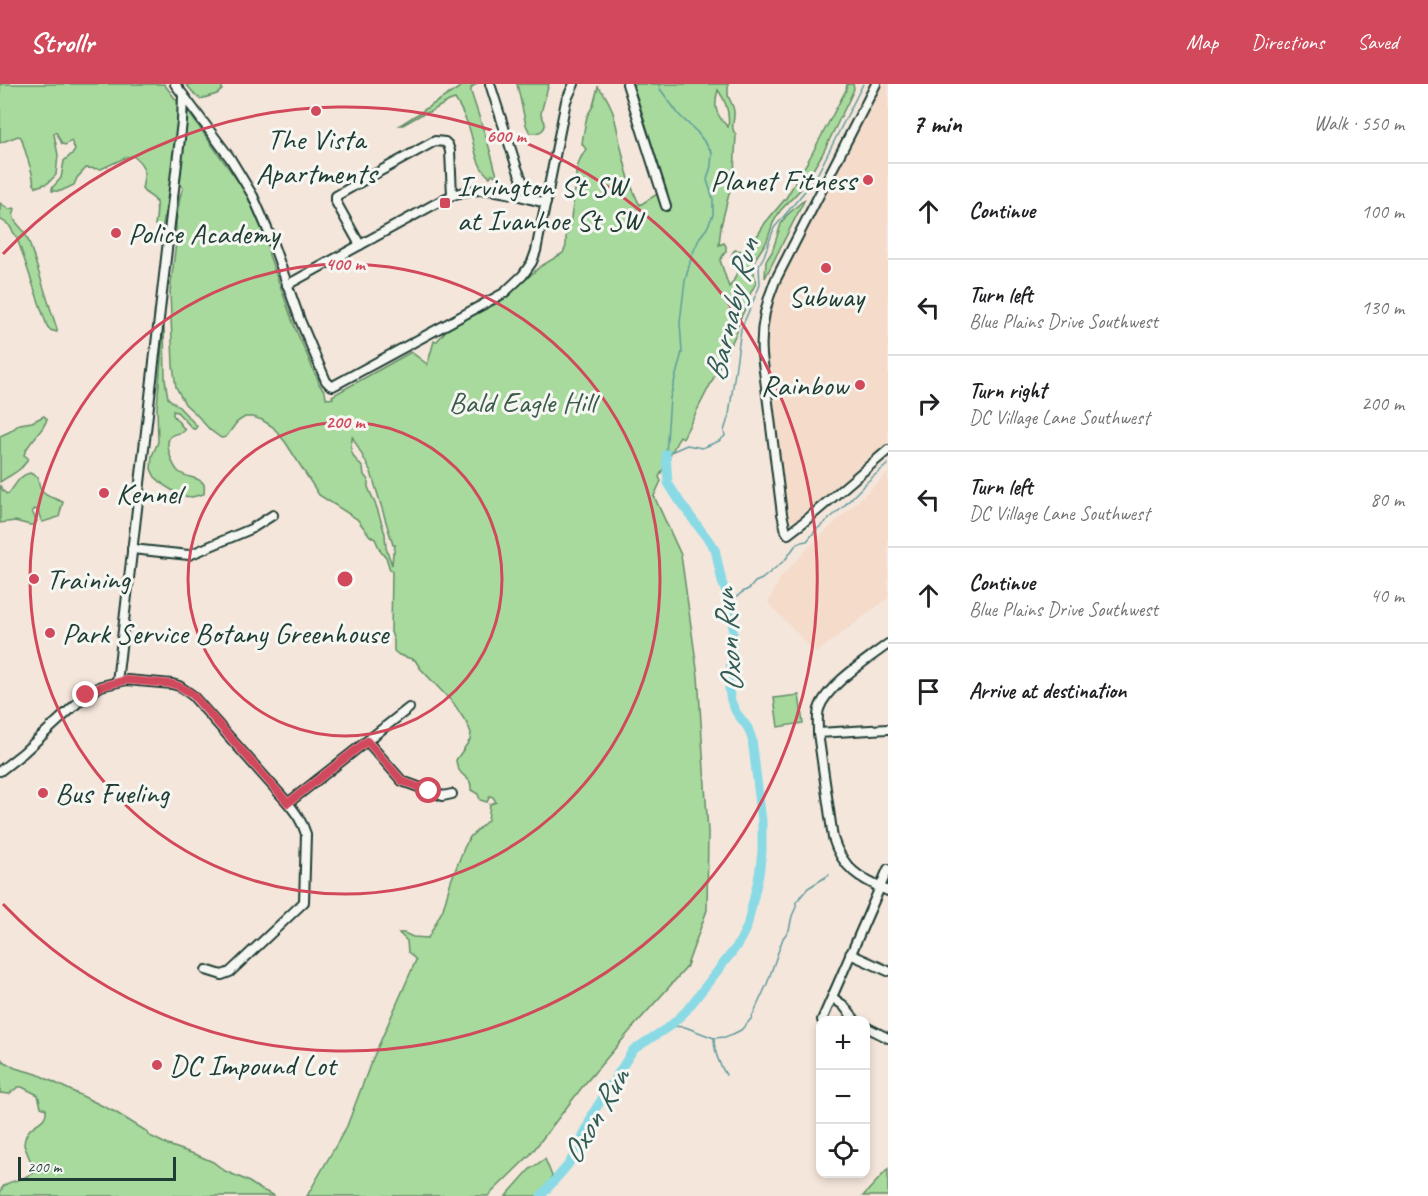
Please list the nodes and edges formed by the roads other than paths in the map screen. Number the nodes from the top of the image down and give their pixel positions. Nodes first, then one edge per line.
1 (175, 84) edge
2 (490, 84) edge
3 (574, 84) edge
4 (627, 84) edge
5 (876, 84) edge
6 (183, 95) junction
7 (519, 175) junction
8 (513, 194) junction
9 (452, 195) junction
10 (530, 199) junction
11 (546, 203) junction
12 (666, 206) dead end
13 (360, 245) junction
14 (287, 285) junction
15 (888, 450) edge
16 (273, 515) dead end
17 (132, 549) junction
18 (888, 644) edge
19 (117, 682) junction
20 (409, 708) dead end
21 (888, 729) edge
22 (818, 733) junction
23 (367, 741) junction
24 (0, 771) edge
25 (452, 794) dead end
26 (288, 803) junction
27 (888, 869) edge
28 (884, 889) edge
29 (850, 954) junction
30 (206, 970) dead end
31 (888, 971) edge
32 (832, 998) junction
33 (824, 1016) edge
34 (852, 1016) edge
35 (870, 1029) edge
36 (888, 1038) edge

1 - 6 street
2 - 7 street
3 - 11 street
4 - 12 street
5 - 15 street
6 - 14 street
6 - 17 street
7 - 8 street
7 - 10 street
8 - 9 street
8 - 10 street
9 - 13 street
9 - 13 street
10 - 11 street
11 - 14 street
13 - 14 street
16 - 17 street
17 - 19 street
18 - 22 street
19 - 24 street
19 - 26 street
20 - 23 street
21 - 22 street
22 - 28 street
23 - 25 street
23 - 26 street
26 - 30 street
27 - 28 street
28 - 29 street
29 - 31 street
29 - 32 street
32 - 33 street
32 - 34 street
35 - 36 street

